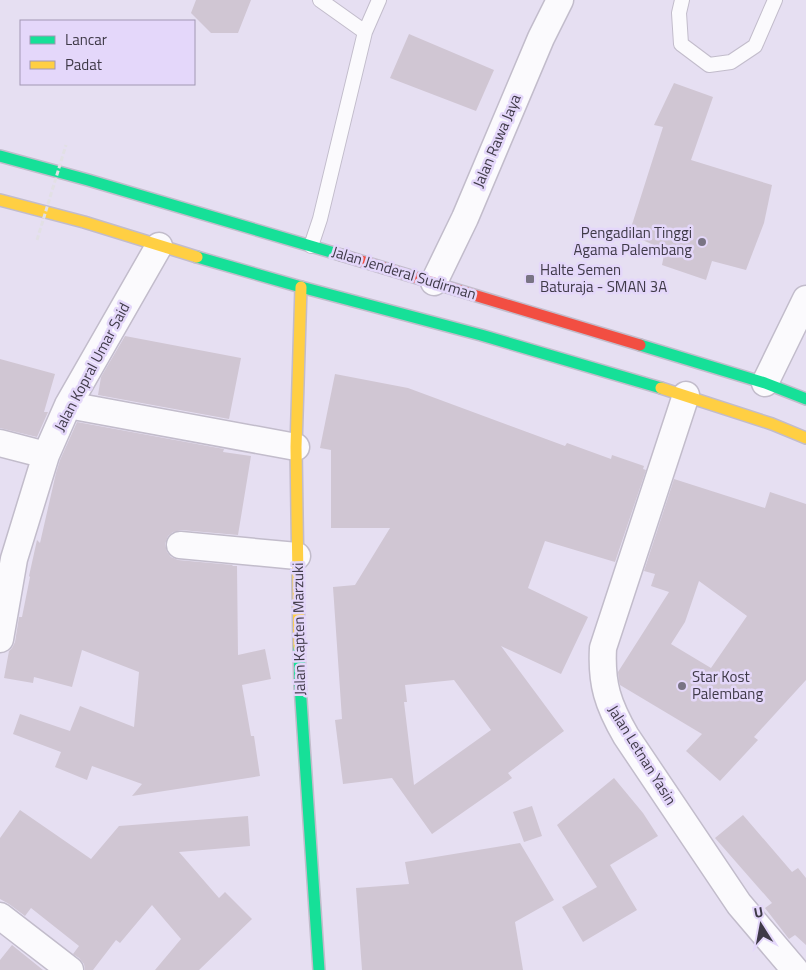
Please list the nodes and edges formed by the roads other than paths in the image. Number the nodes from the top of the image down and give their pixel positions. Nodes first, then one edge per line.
1 (320, 0) edge
2 (379, 0) edge
3 (560, 0) edge
4 (682, 0) edge
5 (775, 0) edge
6 (365, 32) junction
7 (0, 156) edge
8 (0, 200) edge
9 (159, 246) junction
10 (311, 246) junction
11 (434, 282) junction
12 (301, 287) junction
13 (806, 299) edge
14 (765, 384) junction
15 (686, 394) junction
16 (806, 399) edge
17 (68, 405) junction
18 (806, 438) edge
19 (0, 443) edge
20 (296, 448) junction
21 (46, 455) junction
22 (180, 545) dead end
23 (298, 556) junction
24 (0, 639) edge
25 (0, 916) edge
26 (70, 970) edge
27 (319, 970) edge
28 (795, 970) edge

1 - 6 lane
2 - 6 lane
3 - 11 street, Jalan Rawa Jaya
4 - 5 lane
6 - 10 lane
7 - 10 main road, Jalan Jenderal Sudirman
8 - 9 main road
9 - 12 main road
9 - 17 street, Jalan Kopral Umar Said
10 - 11 main road, Jalan Jenderal Sudirman
11 - 14 main road, Jalan Jenderal Sudirman
12 - 15 main road
12 - 20 main road, Jalan Kapten Marzuki
13 - 14 street
14 - 16 main road, Jalan Jenderal Sudirman
15 - 18 main road
15 - 28 street, Jalan Letnan Yasin
17 - 20 street
17 - 21 street, Jalan Kopral Umar Said
19 - 21 street
20 - 23 main road, Jalan Kapten Marzuki
21 - 24 street, Jalan Kopral Umar Said
22 - 23 street
23 - 27 main road, Jalan Kapten Marzuki
25 - 26 street

